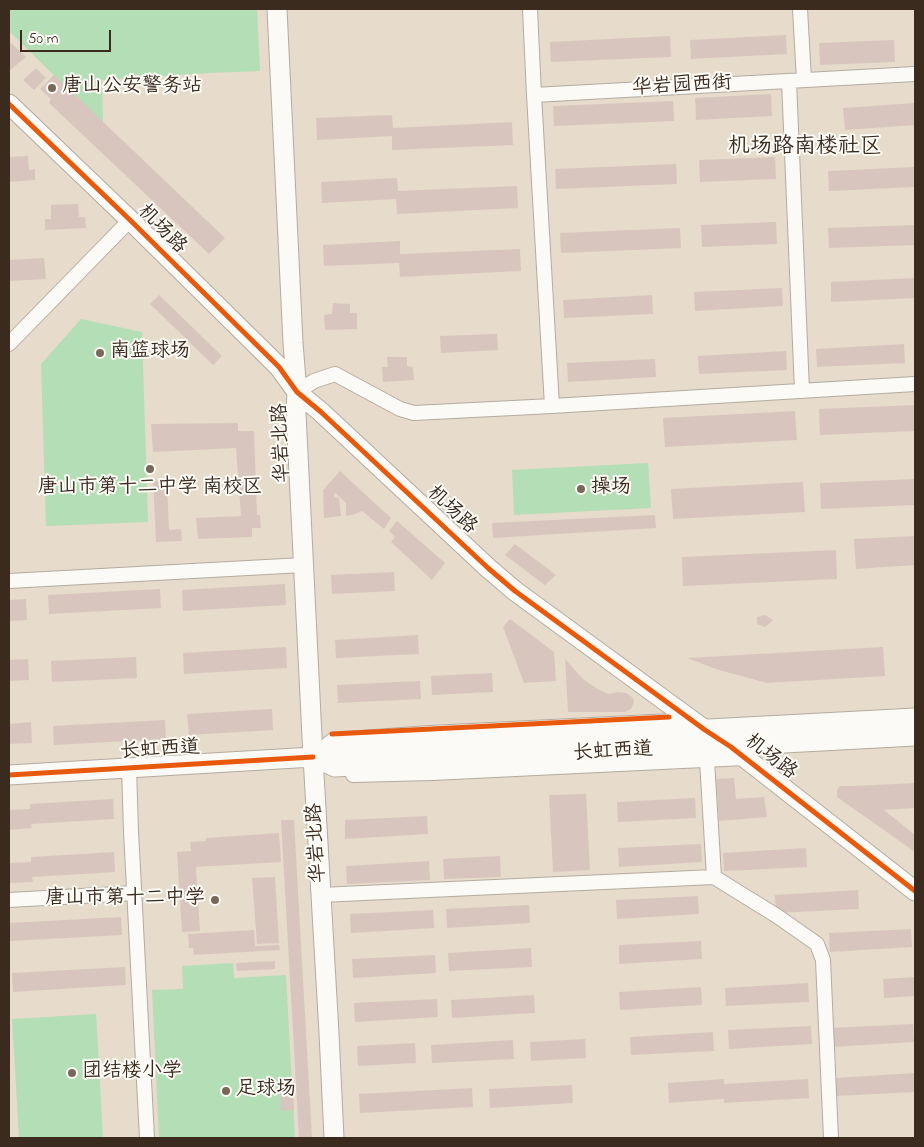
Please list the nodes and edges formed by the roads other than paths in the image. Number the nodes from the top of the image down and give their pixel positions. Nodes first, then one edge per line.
1 (277, 9) edge
2 (530, 9) edge
3 (800, 9) edge
4 (915, 74) edge
5 (804, 80) junction
6 (789, 81) junction
7 (534, 95) junction
8 (9, 104) edge
9 (130, 220) junction
10 (9, 344) edge
11 (915, 384) edge
12 (802, 391) junction
13 (297, 392) junction
14 (552, 406) junction
15 (304, 565) junction
16 (9, 581) edge
17 (915, 718) edge
18 (699, 725) junction
19 (915, 736) edge
20 (738, 752) junction
21 (313, 757) junction
22 (707, 760) junction
23 (129, 768) junction
24 (9, 775) edge
25 (714, 877) junction
26 (915, 892) edge
27 (136, 893) junction
28 (320, 895) junction
29 (9, 900) edge
30 (147, 1138) edge
31 (334, 1138) edge
32 (831, 1138) edge

1 - 13 street, 华岩北路
2 - 7 street
3 - 5 street
4 - 5 street, 华岩园西街
5 - 6 street, 华岩园西街
6 - 7 street, 华岩园西街
6 - 12 street
7 - 14 street
8 - 9 street, 机场路
9 - 10 street
9 - 13 street, 机场路
11 - 12 street
12 - 14 street
13 - 14 street
13 - 15 street, 华岩北路
13 - 18 street, 机场路
15 - 16 street
15 - 21 street, 华岩北路
17 - 18 street, 长虹西道
18 - 20 street, 机场路
18 - 21 street, 长虹西道
19 - 20 street, 长虹西道
20 - 21 street, 长虹西道
20 - 22 street
20 - 26 street, 机场路
21 - 22 street
21 - 23 street, 长虹西道
21 - 28 street, 华岩北路
22 - 25 street
23 - 24 street, 长虹西道
23 - 27 street
25 - 28 street
25 - 32 street
27 - 29 street
27 - 30 street
28 - 31 street, 华岩北路

